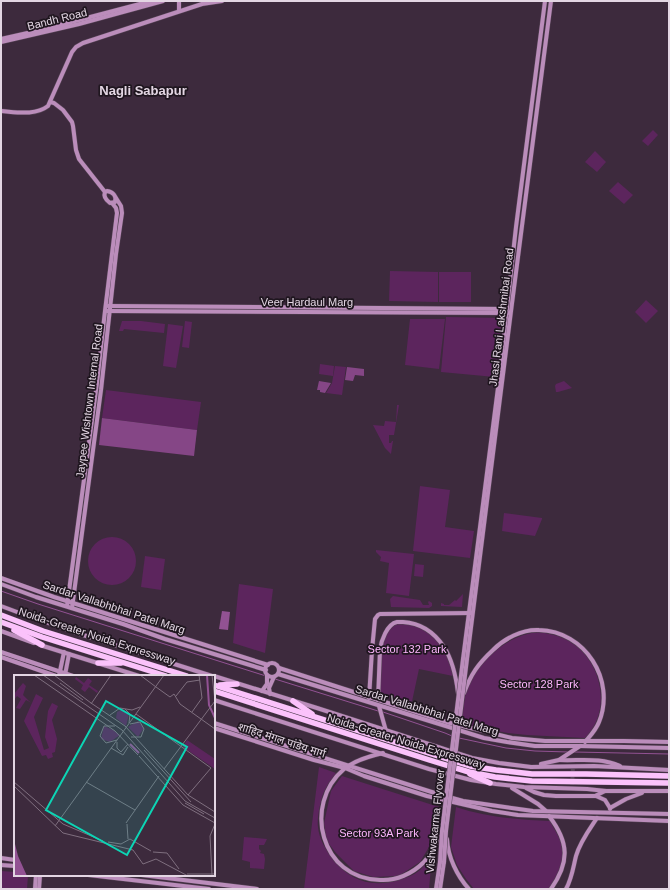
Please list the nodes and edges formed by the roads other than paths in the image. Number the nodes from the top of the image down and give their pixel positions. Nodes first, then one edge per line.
1 (151, 1) edge
2 (164, 1) edge
3 (179, 1) edge
4 (222, 1) edge
5 (545, 1) edge
6 (551, 1) edge
7 (179, 11) junction
8 (1, 39) edge
9 (1, 42) edge
10 (50, 102) junction
11 (1, 112) edge
12 (104, 192) junction
13 (116, 198) junction
14 (112, 203) junction
15 (107, 308) junction
16 (508, 311) junction
17 (1, 578) edge
18 (1, 584) edge
19 (70, 605) junction
20 (1, 606) edge
21 (471, 613) junction
22 (1, 615) edge
23 (1, 622) edge
24 (8, 625) junction
25 (1, 631) edge
26 (470, 635) joint
27 (42, 645) junction
28 (1, 652) edge
29 (64, 652) junction
30 (69, 654) junction
31 (1, 658) edge
32 (465, 659) junction
33 (123, 662) junction
34 (98, 663) junction
35 (267, 668) junction
36 (279, 668) junction
37 (60, 674) edge
38 (53, 675) edge
39 (65, 675) edge
40 (136, 675) edge
41 (163, 675) edge
42 (184, 675) edge
43 (210, 675) edge
44 (267, 675) junction
45 (276, 675) junction
46 (215, 677) edge
47 (237, 684) junction
48 (215, 687) edge
49 (215, 687) edge
50 (215, 687) edge
51 (262, 691) junction
52 (270, 694) junction
53 (463, 695) junction
54 (369, 698) junction
55 (215, 700) edge
56 (378, 700) junction
57 (458, 700) junction
58 (293, 701) junction
59 (380, 707) junction
60 (318, 718) junction
61 (215, 723) edge
62 (215, 728) edge
63 (386, 731) junction
64 (585, 741) junction
65 (669, 742) edge
66 (578, 747) junction
67 (669, 748) edge
68 (384, 753) junction
69 (570, 754) junction
70 (559, 760) junction
71 (573, 763) junction
72 (350, 765) junction
73 (525, 766) junction
74 (623, 767) junction
75 (345, 768) junction
76 (461, 770) junction
77 (669, 770) edge
78 (669, 776) edge
79 (490, 783) junction
80 (669, 783) edge
81 (508, 786) junction
82 (524, 787) junction
83 (572, 791) tunnel mouth
84 (606, 791) junction
85 (647, 791) junction
86 (669, 791) edge
87 (572, 796) junction
88 (595, 796) junction
89 (463, 803) junction
90 (610, 810) junction
91 (546, 811) junction
92 (669, 814) edge
93 (550, 816) junction
94 (597, 818) junction
95 (669, 821) edge
96 (444, 831) junction
97 (1, 858) edge
98 (14, 860) edge
99 (442, 862) junction
100 (1, 865) edge
101 (14, 866) edge
102 (36, 876) edge
103 (40, 876) edge
104 (98, 876) edge
105 (150, 876) edge
106 (35, 889) edge
107 (39, 889) edge
108 (209, 889) edge
109 (257, 889) edge
110 (436, 889) edge
111 (440, 889) edge
112 (469, 889) edge
113 (551, 889) edge
114 (566, 889) edge

1 - 8 street, Bandh Road
2 - 9 street, Bandh Road
3 - 7 street
4 - 7 street
5 - 16 street, Jhasi Rani Lakshmibai Road
6 - 16 street, Jhasi Rani Lakshmibai Road
7 - 10 street
10 - 11 street
10 - 12 street, Jaypee Wishtown Internal Road
12 - 13 street
12 - 14 street, Jaypee Wishtown Internal Road
13 - 14 street
13 - 15 street, Jaypee Wishtown Internal Road
14 - 15 street, Jaypee Wishtown Internal Road
15 - 16 street, Veer Hardaul Marg
15 - 19 street, Jaypee Wishtown Internal Road
16 - 21 street, Jhasi Rani Lakshmibai Road
17 - 19 street, Sardar Vallabhbhai Patel Marg
18 - 19 street, Sardar Vallabhbhai Patel Marg
19 - 35 street, Sardar Vallabhbhai Patel Marg
20 - 43 street
21 - 26 street, Jhasi Rani Lakshmibai Road
21 - 32 street, Vishwakarma Flyover
21 - 54 street
22 - 42 highway, Noida-Greater Noida Expressway
23 - 24 highway, Noida-Greater Noida Expressway
24 - 27 highway
24 - 33 highway, Noida-Greater Noida Expressway
25 - 27 street
26 - 32 street, Vishwakarma Flyover
27 - 29 street
28 - 37 street
29 - 30 street
29 - 37 street
30 - 34 street
30 - 39 street
31 - 38 street
32 - 53 street, Vishwakarma Flyover, bridge
32 - 57 street, Vishwakarma Flyover, bridge
33 - 34 highway
33 - 41 highway, Noida-Greater Noida Expressway
34 - 40 street
35 - 36 street, Sardar Vallabhbhai Patel Marg
35 - 44 street
36 - 45 street
36 - 54 street, Sardar Vallabhbhai Patel Marg
37 - 39 street
44 - 45 street, Sardar Vallabhbhai Patel Marg
44 - 51 street
45 - 52 street
45 - 59 street, Sardar Vallabhbhai Patel Marg
46 - 47 street
47 - 48 highway
47 - 51 street
49 - 60 highway, Noida-Greater Noida Expressway
50 - 76 highway, Noida-Greater Noida Expressway
51 - 52 street
52 - 58 street
53 - 64 street
53 - 96 street, Vishwakarma Flyover, bridge
54 - 56 street, Sardar Vallabhbhai Patel Marg
55 - 68 street
56 - 57 street, bridge
56 - 64 street, Sardar Vallabhbhai Patel Marg
57 - 96 street, Vishwakarma Flyover, bridge
58 - 60 highway
58 - 63 street
59 - 63 street
59 - 66 street, Sardar Vallabhbhai Patel Marg
60 - 78 highway, Noida-Greater Noida Expressway
61 - 72 street
62 - 75 street, शाहिद मंगल पांडेय मार्ग
63 - 73 street
64 - 65 street, Sardar Vallabhbhai Patel Marg
64 - 66 street
66 - 67 street, Sardar Vallabhbhai Patel Marg
66 - 69 street
68 - 72 street
68 - 79 street
69 - 70 street
69 - 71 street
70 - 71 street
70 - 73 street
71 - 74 street
72 - 75 street
72 - 89 street
73 - 74 street
74 - 77 street
75 - 89 street, शाहिद मंगल पांडेय मार्ग
75 - 96 street
76 - 79 highway
76 - 80 highway, Noida-Greater Noida Expressway
79 - 81 street
81 - 82 street
81 - 91 street
82 - 84 street
82 - 87 street
83 - 87 street
84 - 85 street
84 - 88 street
85 - 86 street
85 - 90 street
87 - 88 street
88 - 90 street
89 - 91 street
89 - 93 street
90 - 91 street
90 - 92 street
93 - 94 street
93 - 113 street
94 - 95 street
94 - 114 street
96 - 99 street, Vishwakarma Flyover, bridge
96 - 112 street, bridge
97 - 98 street
99 - 110 street, Vishwakarma Flyover
99 - 111 street, Vishwakarma Flyover
100 - 101 street
102 - 106 street
103 - 107 street
104 - 108 street
105 - 109 street

